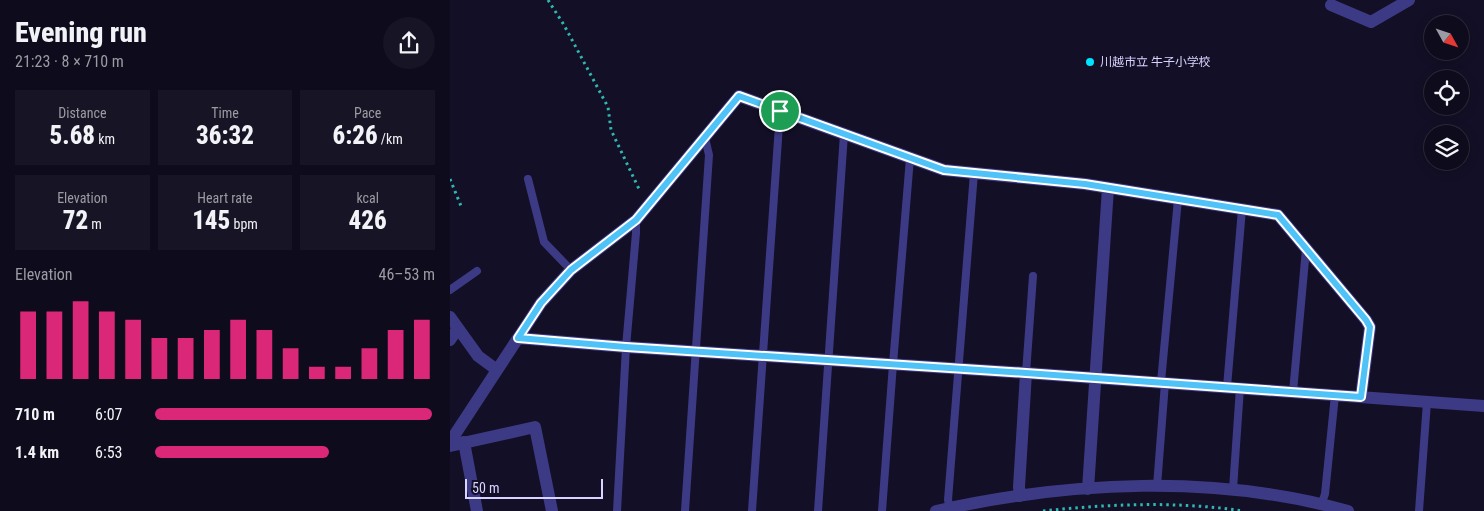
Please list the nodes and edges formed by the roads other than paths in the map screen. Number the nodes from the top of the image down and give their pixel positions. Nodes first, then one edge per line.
1 (1409, 0) edge
2 (1331, 5) dead end
3 (780, 111) junction
4 (844, 134) junction
5 (705, 138) junction
6 (910, 158) junction
7 (974, 173) junction
8 (528, 179) dead end
9 (1108, 188) junction
10 (1178, 199) junction
11 (1242, 209) junction
12 (636, 220) junction
13 (1306, 249) junction
14 (571, 270) junction
15 (477, 271) dead end
16 (1033, 276) dead end
17 (450, 290) edge
18 (450, 317) edge
19 (458, 328) junction
20 (518, 338) junction
21 (450, 340) edge
22 (626, 347) junction
23 (695, 351) junction
24 (762, 356) junction
25 (828, 360) junction
26 (892, 364) junction
27 (959, 368) junction
28 (497, 370) junction
29 (1026, 373) junction
30 (1095, 378) junction
31 (1163, 382) junction
32 (1227, 387) junction
33 (1240, 388) junction
34 (1293, 392) junction
35 (1335, 395) junction
36 (1361, 397) junction
37 (1427, 402) junction
38 (1484, 406) edge
39 (464, 442) junction
40 (450, 444) edge
41 (1157, 486) junction
42 (1088, 489) junction
43 (1233, 489) junction
44 (1020, 496) junction
45 (1321, 505) junction
46 (950, 508) junction
47 (477, 511) edge
48 (552, 511) edge
49 (617, 511) edge
50 (684, 511) edge
51 (752, 511) edge
52 (818, 511) edge
53 (882, 511) edge
54 (936, 511) edge
55 (1348, 511) edge
56 (1419, 511) edge

1 - 2 street
3 - 4 street
3 - 5 street
3 - 24 lane
4 - 6 street
4 - 25 lane
5 - 12 street
5 - 23 lane
6 - 7 street
6 - 26 lane
7 - 9 street
7 - 27 lane
8 - 14 lane
9 - 10 street
9 - 30 street
10 - 11 street
10 - 31 lane
11 - 13 street
11 - 32 lane
12 - 14 street
12 - 22 lane
13 - 34 lane
13 - 36 street
14 - 20 street
15 - 17 lane
16 - 29 lane
18 - 19 street
19 - 21 street
19 - 28 street
20 - 22 street
20 - 28 street
22 - 23 street
22 - 49 lane
23 - 24 street
23 - 50 lane
24 - 25 street
24 - 51 lane
25 - 26 street
25 - 52 lane
26 - 27 street
26 - 53 lane
27 - 29 street
27 - 46 lane
28 - 40 street
29 - 30 street
29 - 44 street
30 - 31 street
30 - 42 street
31 - 32 street
31 - 41 lane
32 - 33 street
33 - 34 street
33 - 43 lane
34 - 35 street
35 - 36 street
35 - 45 lane
36 - 37 street
37 - 38 street
37 - 56 lane
39 - 40 street
39 - 47 street
39 - 48 street
41 - 42 street
41 - 43 street
42 - 44 street
43 - 45 street
44 - 46 street
45 - 55 street
46 - 54 street

